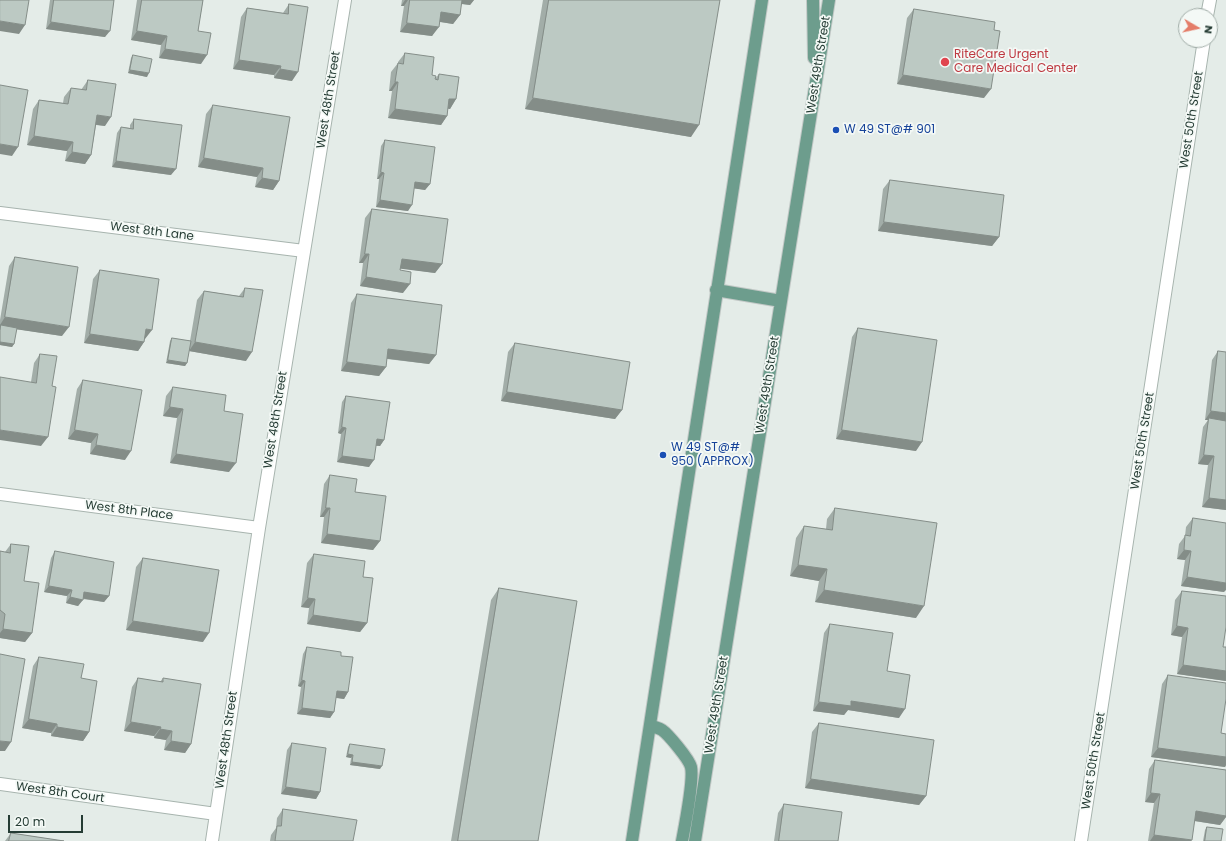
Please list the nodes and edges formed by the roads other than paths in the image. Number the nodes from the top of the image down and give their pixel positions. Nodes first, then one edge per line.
1 (345, 0) edge
2 (762, 0) edge
3 (813, 0) edge
4 (829, 0) edge
5 (1203, 48) edge
6 (815, 89) junction
7 (0, 213) edge
8 (304, 251) junction
9 (716, 290) junction
10 (781, 301) junction
11 (0, 494) edge
12 (258, 528) junction
13 (650, 725) junction
14 (0, 784) edge
15 (216, 814) junction
16 (212, 841) edge
17 (632, 841) edge
18 (682, 841) edge
19 (695, 841) edge
20 (1082, 841) edge

1 - 8 street, West 48th Street
2 - 9 main road
3 - 6 main road
4 - 6 main road, West 49th Street
5 - 20 street, West 50th Street
6 - 10 main road, West 49th Street
7 - 8 street, West 8th Lane
8 - 12 street, West 48th Street
9 - 10 main road
9 - 13 main road
10 - 19 main road, West 49th Street
11 - 12 street, West 8th Place
12 - 15 street, West 48th Street
13 - 17 main road
13 - 18 main road
14 - 15 street, West 8th Court
15 - 16 street, West 48th Street

